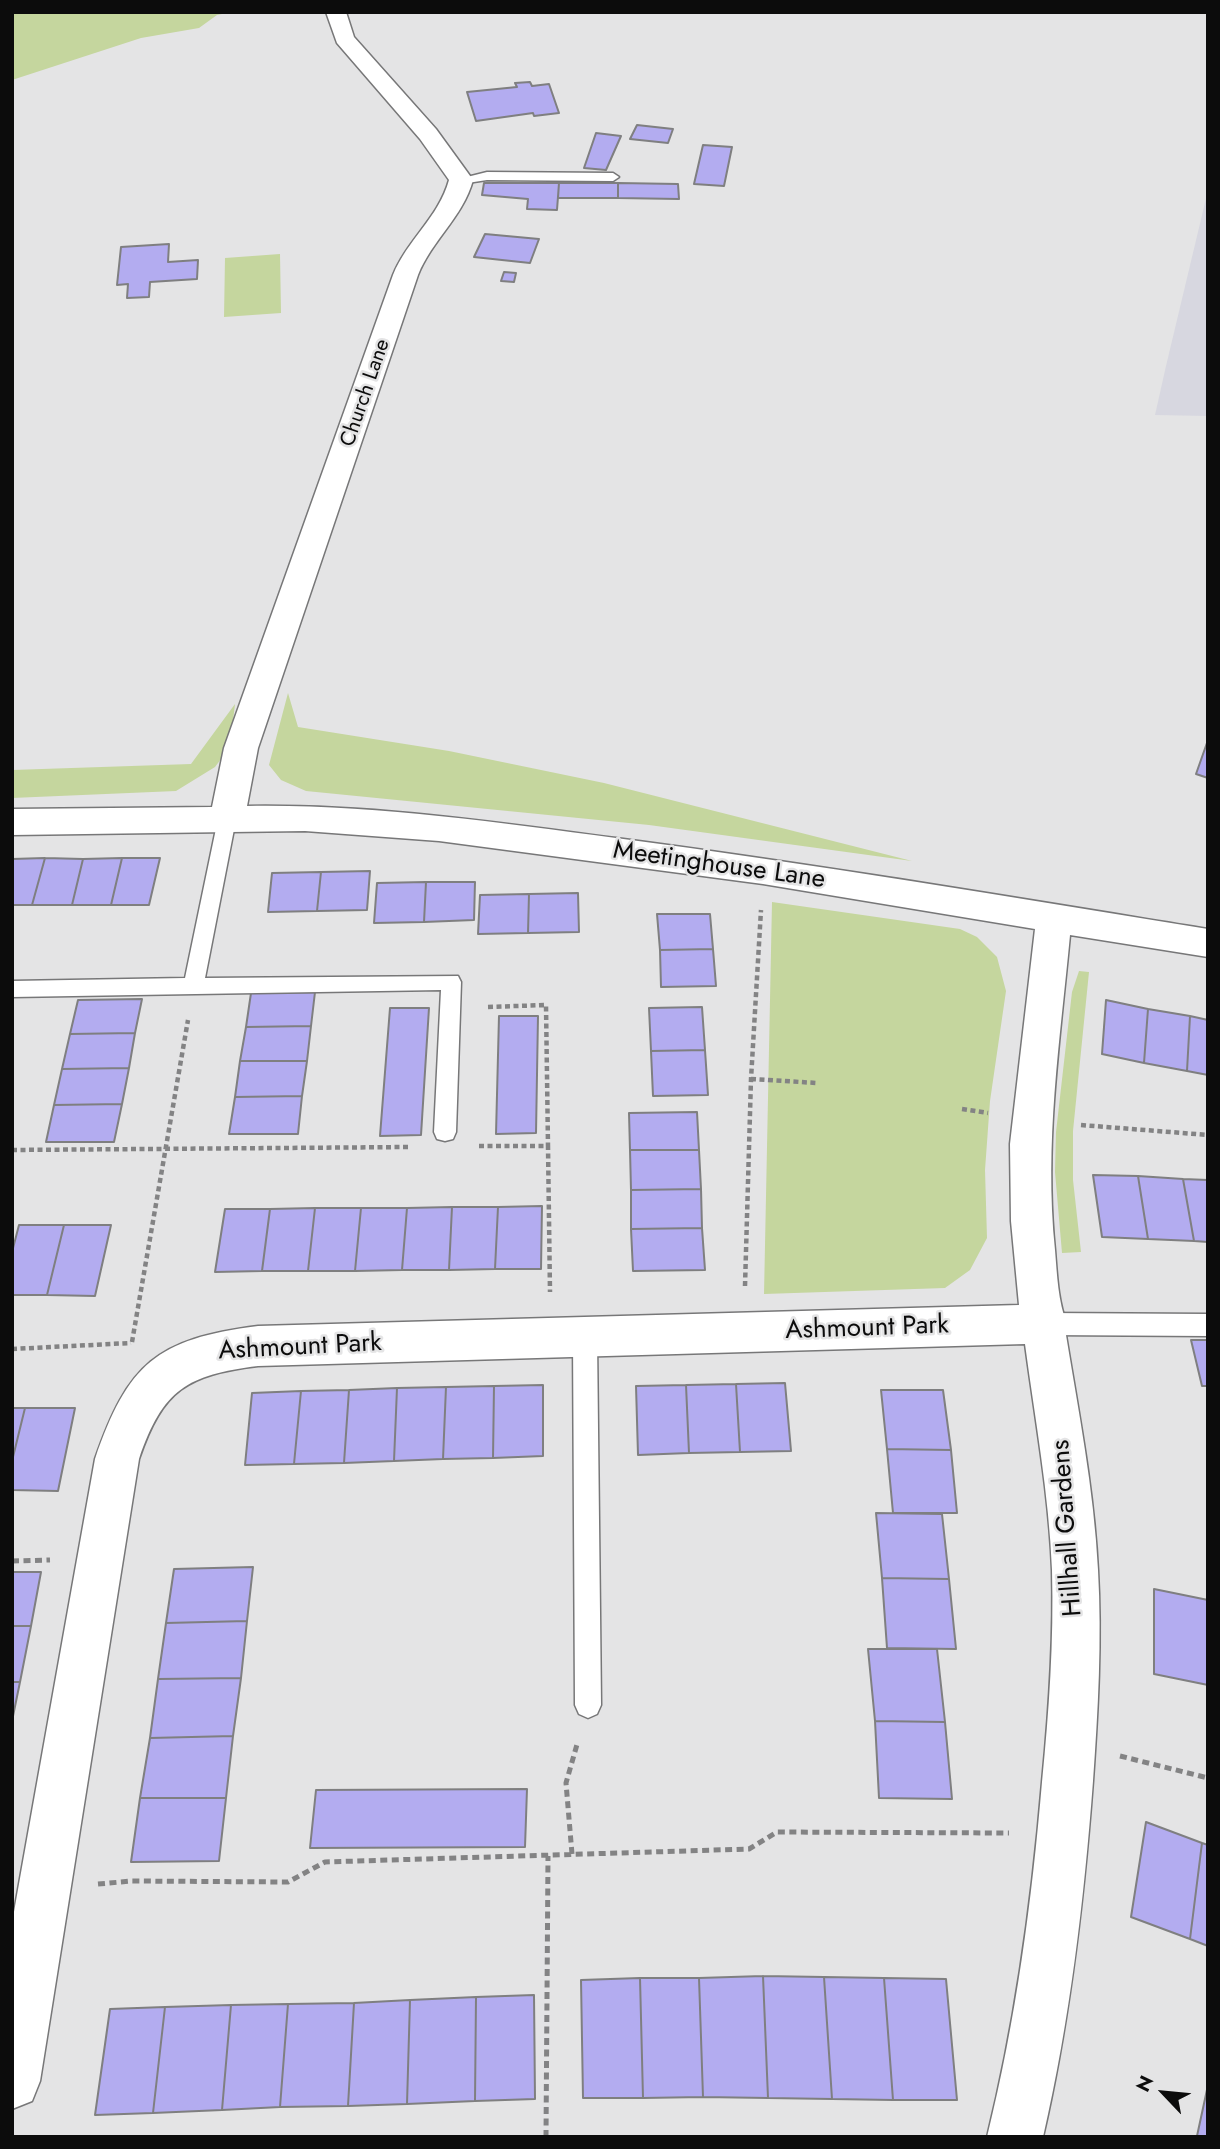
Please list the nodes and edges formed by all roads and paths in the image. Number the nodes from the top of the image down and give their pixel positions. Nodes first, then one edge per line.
1 (336, 12) edge
2 (613, 177) dead end
3 (461, 180) junction
4 (227, 818) junction
5 (12, 822) edge
6 (763, 871) junction
7 (1055, 918) junction
8 (1208, 943) edge
9 (194, 984) junction
10 (12, 989) edge
11 (450, 1008) junction
12 (751, 1079) junction
13 (817, 1083) dead end
14 (1030, 1120) junction
15 (445, 1132) dead end
16 (1208, 1135) edge
17 (470, 1146) dead end
18 (548, 1146) junction
19 (418, 1147) dead end
20 (164, 1149) junction
21 (12, 1150) edge
22 (1046, 1324) junction
23 (1208, 1325) edge
24 (744, 1333) junction
25 (568, 1338) junction
26 (132, 1342) junction
27 (12, 1349) edge
28 (184, 1362) junction
29 (588, 1705) joint
30 (1071, 1743) junction
31 (1208, 1778) edge
32 (1063, 1833) junction
33 (572, 1854) junction
34 (548, 1856) junction
35 (28, 1890) edge
36 (12, 2081) edge
37 (547, 2137) edge
38 (1015, 2137) edge

1 - 3 street
2 - 3 lane
3 - 4 street, Church Lane
4 - 5 street, Meetinghouse Lane
4 - 6 street, Meetinghouse Lane
4 - 9 lane
6 - 7 street, Meetinghouse Lane
6 - 12 path
7 - 8 street, Meetinghouse Lane
7 - 14 street, Hillhall Gardens
9 - 10 lane
9 - 11 lane
9 - 20 path
11 - 15 lane
11 - 18 path
12 - 13 path
12 - 24 path
14 - 16 path
14 - 22 street, Hillhall Gardens
17 - 18 path
18 - 25 path
19 - 20 path
20 - 21 path
20 - 26 path
22 - 23 lane
22 - 24 street, Ashmount Park
22 - 30 street, Hillhall Gardens
24 - 25 street, Ashmount Park
25 - 28 street, Ashmount Park
25 - 29 lane
26 - 27 path
26 - 28 path
28 - 35 street, Ashmount Park
29 - 33 path
30 - 31 path
30 - 32 street, Hillhall Gardens
32 - 33 path
32 - 38 street, Hillhall Gardens
33 - 34 path
34 - 35 path
34 - 37 path
35 - 36 street, Ashmount Park

